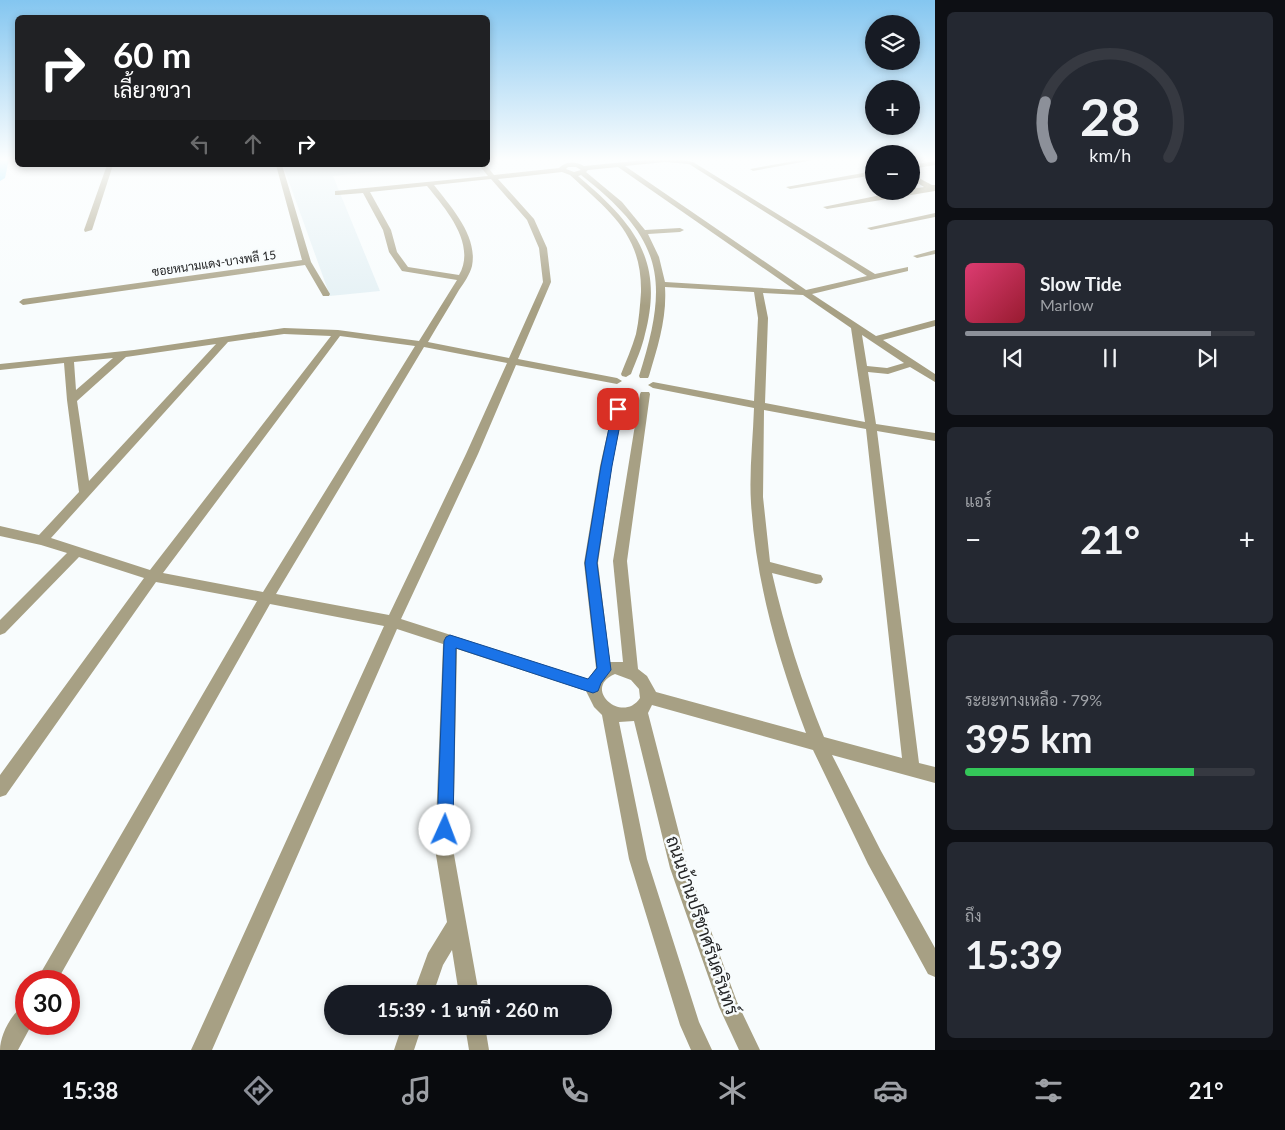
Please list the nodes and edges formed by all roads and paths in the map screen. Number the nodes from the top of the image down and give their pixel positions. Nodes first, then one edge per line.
1 (95, 208) edge
2 (292, 208) edge
3 (375, 208) edge
4 (447, 208) edge
5 (520, 208) edge
6 (608, 208) edge
7 (625, 208) edge
8 (681, 208) edge
9 (763, 208) edge
10 (935, 215) edge
11 (871, 228) dead end
12 (88, 230) dead end
13 (680, 230) dead end
14 (644, 232) junction
15 (935, 252) edge
16 (917, 256) dead end
17 (308, 262) junction
18 (905, 269) dead end
19 (873, 276) junction
20 (462, 278) junction
21 (661, 284) junction
22 (758, 290) junction
23 (805, 293) junction
24 (326, 294) dead end
25 (24, 302) dead end
26 (935, 323) edge
27 (856, 327) junction
28 (338, 333) junction
29 (876, 339) junction
30 (225, 340) junction
31 (422, 344) junction
32 (123, 354) junction
33 (68, 360) junction
34 (512, 362) junction
35 (912, 363) junction
36 (0, 368) edge
37 (862, 368) junction
38 (644, 376) junction
39 (935, 378) edge
40 (622, 382) junction
41 (649, 390) junction
42 (72, 400) junction
43 (759, 405) junction
44 (871, 427) junction
45 (935, 437) edge
46 (86, 492) junction
47 (0, 531) edge
48 (42, 540) junction
49 (77, 551) junction
50 (764, 566) junction
51 (153, 576) junction
52 (816, 579) dead end
53 (266, 598) junction
54 (393, 622) junction
55 (0, 630) edge
56 (450, 641) junction
57 (604, 670) junction
58 (631, 671) junction
59 (593, 687) junction
60 (644, 704) junction
61 (609, 711) junction
62 (819, 744) junction
63 (911, 768) junction
64 (935, 775) edge
65 (0, 789) edge
66 (457, 923) junction
67 (935, 968) edge
68 (52, 970) edge
69 (426, 985) edge
70 (467, 985) edge
71 (15, 1034) edge
72 (409, 1035) edge
73 (476, 1035) edge
74 (6, 1050) edge
75 (201, 1050) edge
76 (404, 1050) edge
77 (479, 1050) edge
78 (702, 1050) edge
79 (750, 1050) edge

1 - 12 street
2 - 17 street
3 - 20 street
4 - 20 street
5 - 34 street
6 - 40 street
7 - 14 street
8 - 23 street
9 - 19 street
10 - 11 street
13 - 14 street
14 - 21 street
15 - 16 street
17 - 24 street
17 - 25 street, ซอยหนามแดง-บางพลี 15
18 - 19 street
19 - 23 street
20 - 31 street
21 - 22 street
21 - 38 street
22 - 23 street
22 - 43 street
23 - 27 street
26 - 29 street
27 - 29 street
27 - 37 street
28 - 30 street
28 - 31 street
28 - 51 street
29 - 35 street
30 - 32 street
30 - 46 street
31 - 34 street
31 - 53 street
32 - 33 street
32 - 42 street
33 - 36 street
33 - 42 street
34 - 40 street
34 - 54 street
35 - 37 street
35 - 39 street
37 - 44 street
38 - 40 street
38 - 41 street
40 - 41 street
40 - 57 street
41 - 43 street
41 - 58 street
42 - 46 street
43 - 44 street
43 - 50 street
44 - 45 street
44 - 63 street
46 - 48 street
47 - 48 street
48 - 49 street
49 - 51 street
49 - 55 street
50 - 52 street
50 - 62 street
51 - 53 street
51 - 65 street
53 - 54 street
53 - 68 street
54 - 56 street
54 - 75 street
56 - 59 street
56 - 66 street
57 - 58 street
57 - 59 street
58 - 60 street, ถนนบ้านปรีชาศรีนครินทร์
59 - 61 street
60 - 61 street
60 - 62 street
60 - 79 street, ถนนบ้านปรีชาศรีนครินทร์
61 - 78 street
62 - 63 street
62 - 67 street
63 - 64 street
66 - 69 street
66 - 70 street
71 - 74 street
72 - 76 street
73 - 77 street

